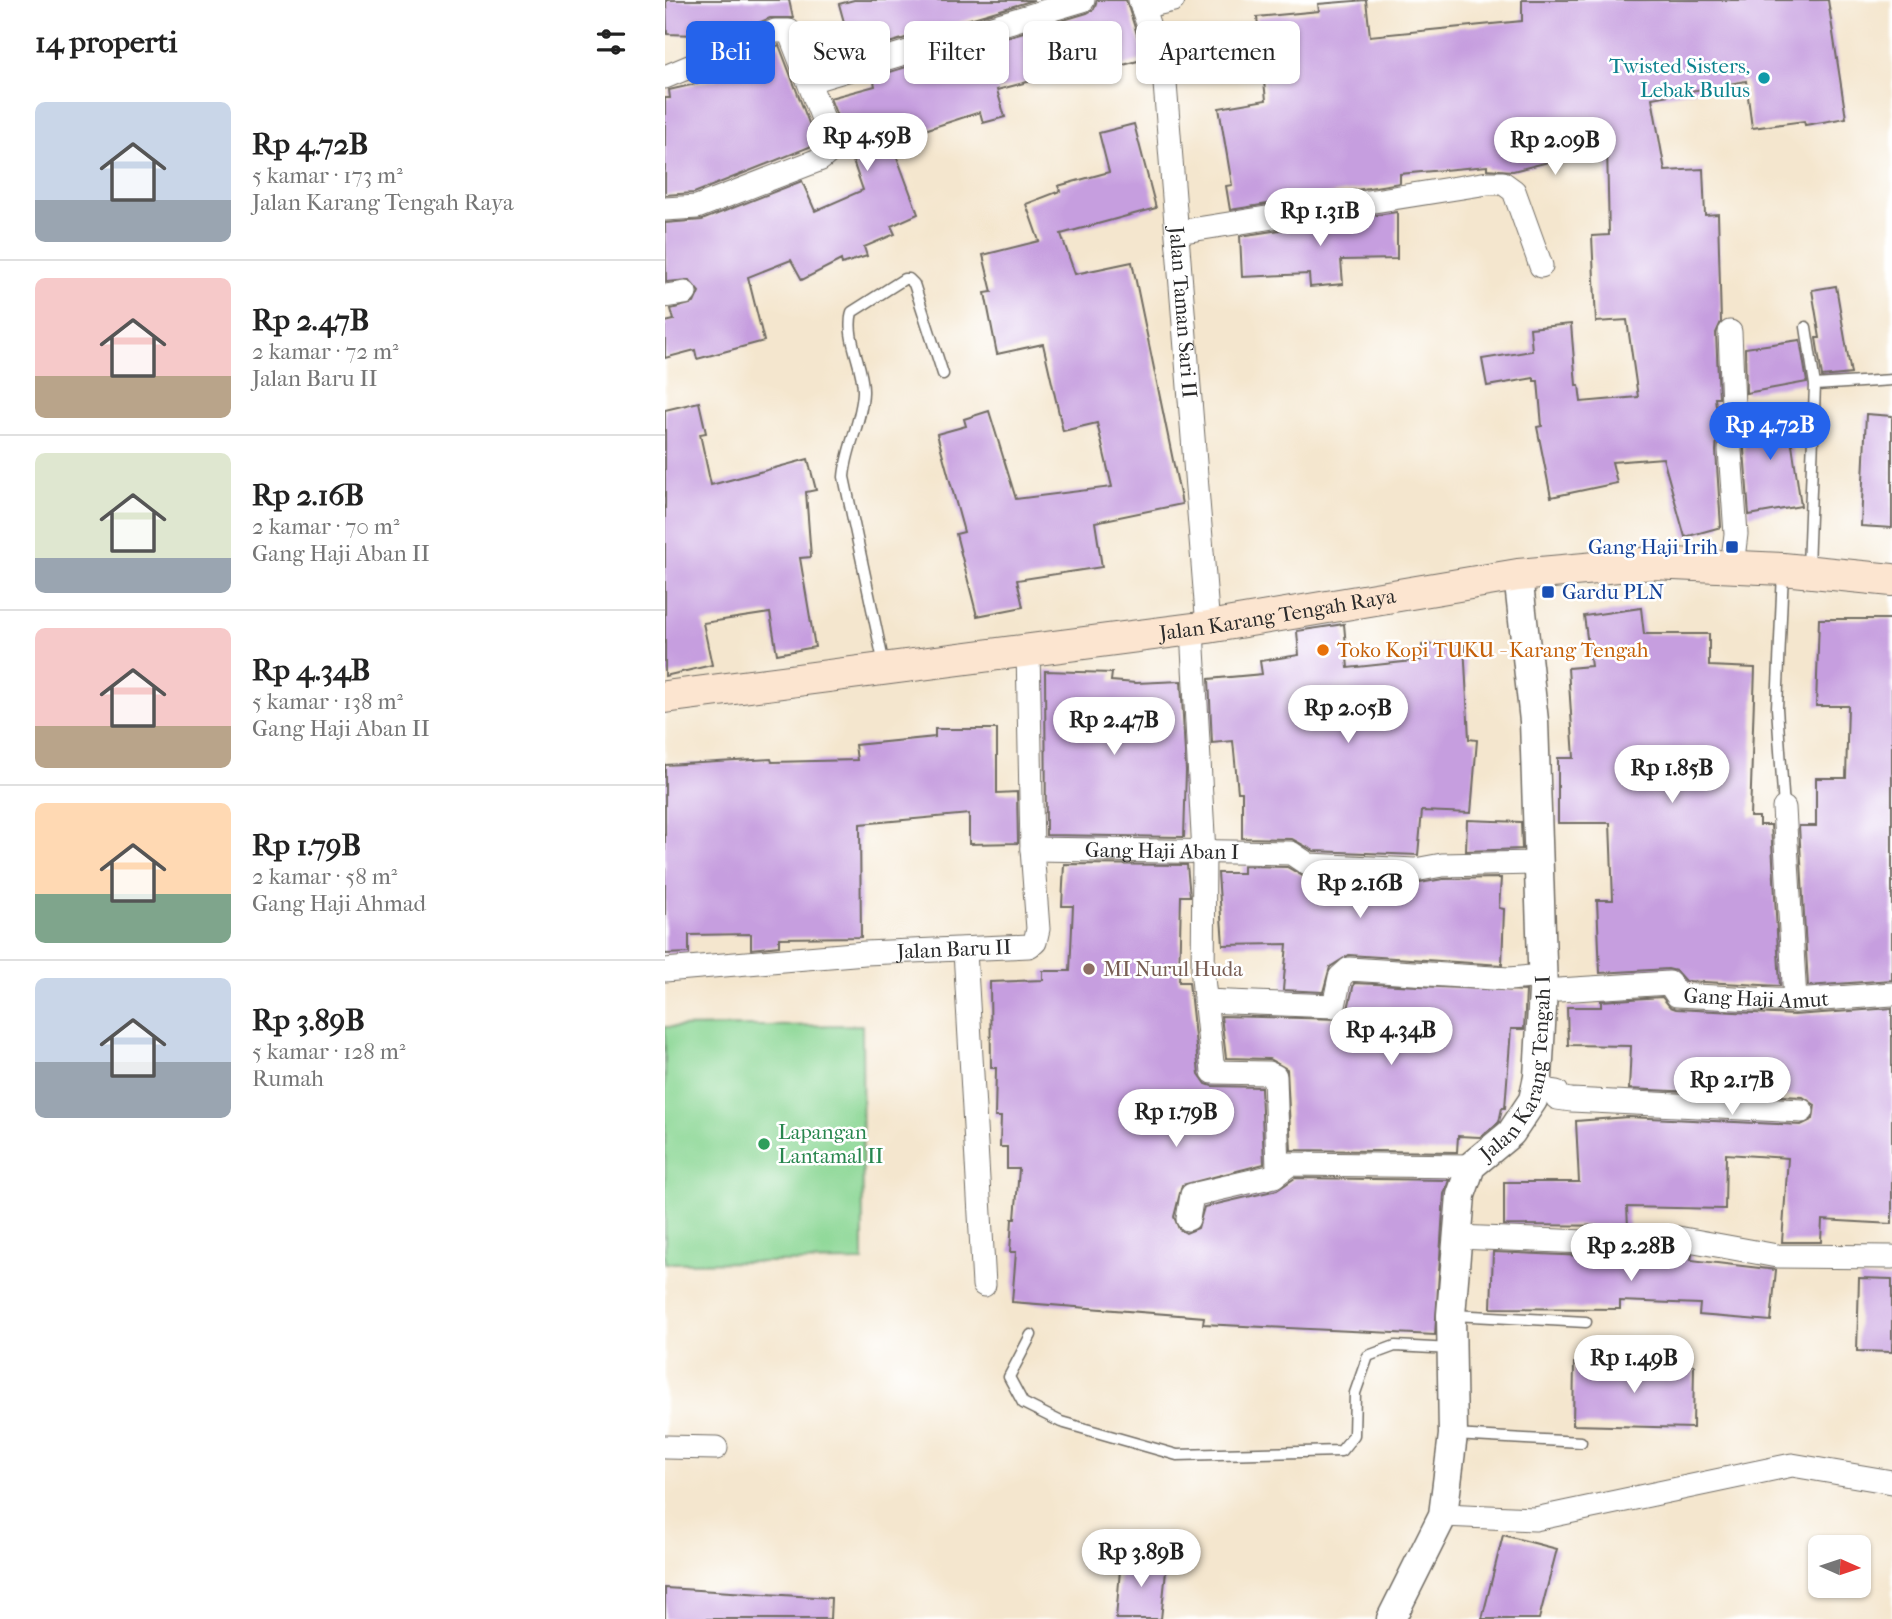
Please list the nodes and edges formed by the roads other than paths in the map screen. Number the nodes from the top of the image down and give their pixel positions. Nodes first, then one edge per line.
1 (1083, 0) edge
2 (1173, 0) edge
3 (1141, 4) edge
4 (789, 33) edge
5 (890, 57) edge
6 (665, 77) edge
7 (811, 84) edge
8 (665, 209) edge
9 (1178, 232) junction
10 (1541, 266) dead end
11 (1806, 327) dead end
12 (1730, 332) dead end
13 (943, 374) dead end
14 (1892, 380) edge
15 (1815, 385) junction
16 (1732, 566) junction
17 (1795, 570) junction
18 (1518, 575) junction
19 (1892, 580) edge
20 (1200, 628) junction
21 (1028, 650) junction
22 (885, 670) junction
23 (665, 697) edge
24 (1784, 808) joint
25 (1033, 849) junction
26 (1204, 853) junction
27 (1539, 863) junction
28 (965, 951) junction
29 (665, 971) edge
30 (1543, 984) junction
31 (1892, 994) edge
32 (1205, 1001) junction
33 (1795, 1001) junction
34 (1537, 1088) junction
35 (1802, 1111) dead end
36 (1471, 1166) junction
37 (1278, 1169) junction
38 (1188, 1219) dead end
39 (1456, 1237) junction
40 (1892, 1258) edge
41 (984, 1285) dead end
42 (1451, 1315) junction
43 (1586, 1322) dead end
44 (1031, 1335) dead end
45 (1452, 1349) junction
46 (1453, 1435) junction
47 (1581, 1442) dead end
48 (665, 1447) edge
49 (716, 1448) dead end
50 (1892, 1482) edge
51 (1443, 1515) junction
52 (1391, 1619) edge

1 - 5 street
2 - 3 street
3 - 9 street, Jalan Taman Sari II
4 - 6 street
7 - 8 street
9 - 10 street
9 - 20 street, Jalan Taman Sari II
11 - 15 lane
12 - 16 street
13 - 22 lane
14 - 15 lane
15 - 17 lane
16 - 17 main road, Jalan Karang Tengah Raya
16 - 18 main road, Jalan Karang Tengah Raya
17 - 19 main road, Jalan Karang Tengah Raya
17 - 24 lane
18 - 20 main road, Jalan Karang Tengah Raya
18 - 27 street, Jalan Karang Tengah I
20 - 21 main road, Jalan Karang Tengah Raya
20 - 26 street, Jalan Taman Sari II
21 - 22 main road, Jalan Karang Tengah Raya
21 - 25 street, Jalan Baru II
22 - 23 main road, Jalan Karang Tengah Raya
24 - 33 street
25 - 26 street, Gang Haji Aban I
25 - 28 street, Jalan Baru II
26 - 27 street, Gang Haji Aban I
26 - 32 street, Jalan Taman Sari II
27 - 30 street, Jalan Karang Tengah I
28 - 29 street, Jalan Baru II
28 - 41 street
30 - 32 street
30 - 33 street, Gang Haji Amut
30 - 34 street, Jalan Karang Tengah I
31 - 33 street, Gang Haji Amut
32 - 37 street, Jalan Taman Sari II
34 - 35 street
34 - 36 street, Jalan Karang Tengah I
36 - 37 street
36 - 39 street, Jalan Karang Tengah I
37 - 38 street
39 - 40 street
39 - 42 street, Jalan Karang Tengah I
42 - 43 lane
42 - 45 street, Jalan Karang Tengah I
44 - 45 lane
45 - 46 street, Jalan Karang Tengah I
46 - 47 lane
46 - 51 street, Jalan Karang Tengah I
48 - 49 street
50 - 51 street
51 - 52 street, Jalan Karang Tengah I

